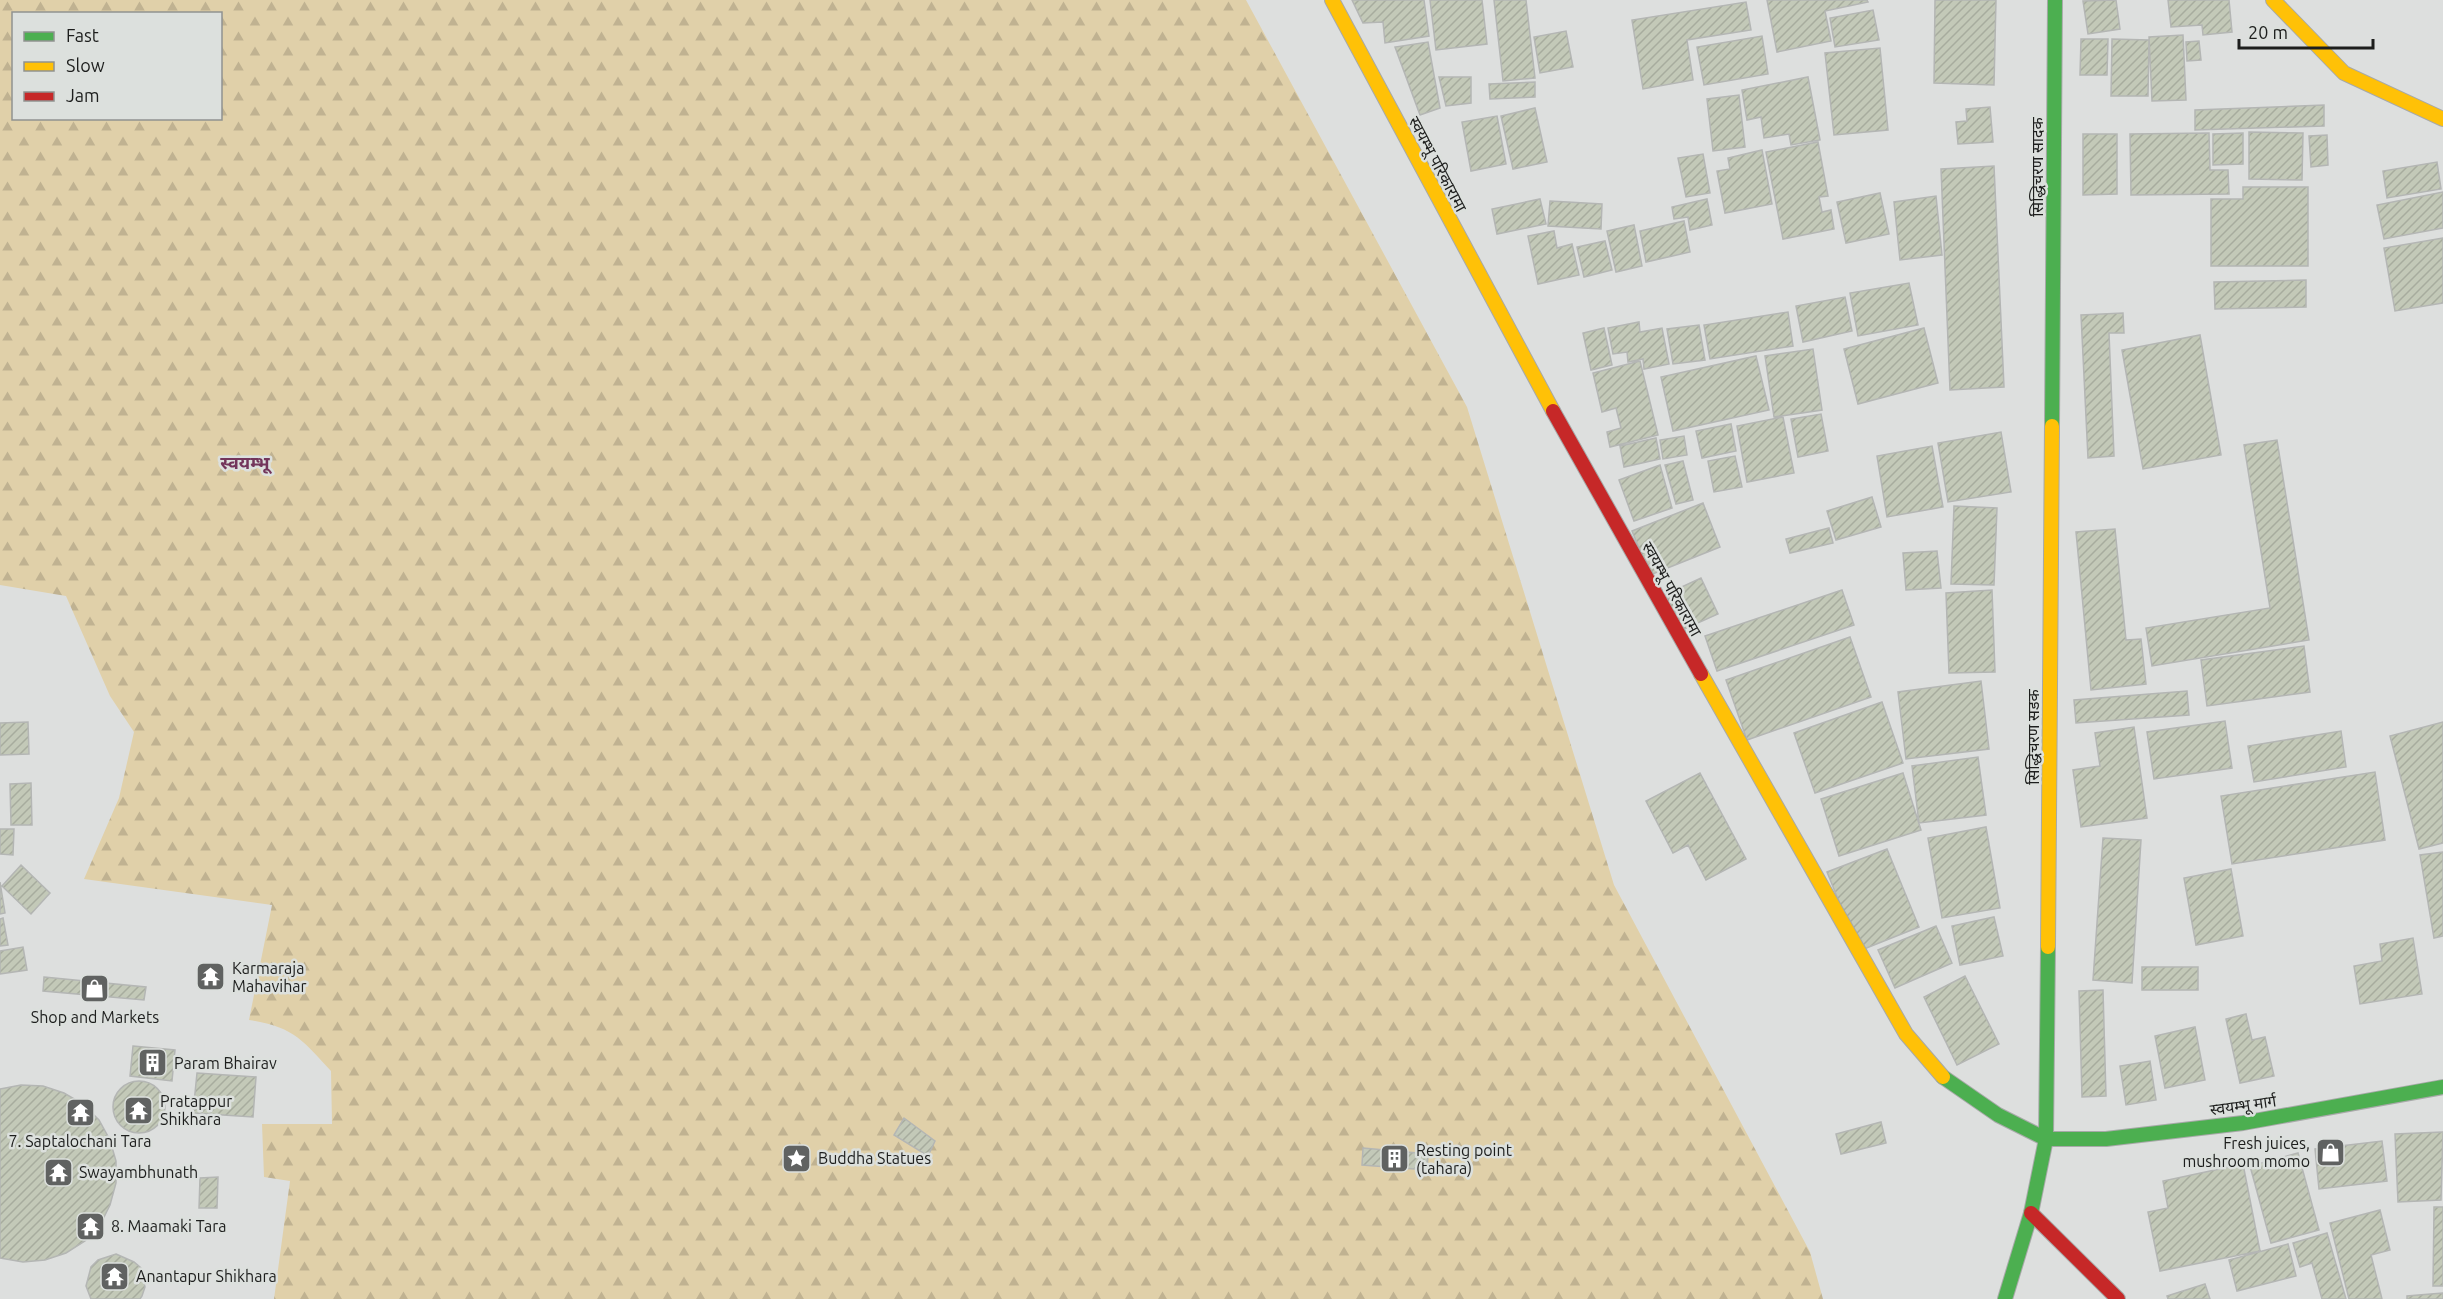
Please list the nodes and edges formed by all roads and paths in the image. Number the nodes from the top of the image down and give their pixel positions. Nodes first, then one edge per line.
1 (1332, 0) edge
2 (2055, 0) edge
3 (2273, 0) edge
4 (2443, 119) edge
5 (2052, 334) joint
6 (2443, 1087) edge
7 (2046, 1139) junction
8 (2031, 1213) junction
9 (2005, 1299) edge
10 (2118, 1299) edge

1 - 7 main road, स्वयम्भू परिकारामा
2 - 5 main road, सिद्धिचरण सादक
3 - 4 main road
5 - 7 main road, सिद्धिचरण सडक
6 - 7 main road, स्वयम्भू मार्ग
7 - 8 main road, सिद्धिचरण सडक
8 - 9 main road, सिद्धिचरण सडक
8 - 10 main road

